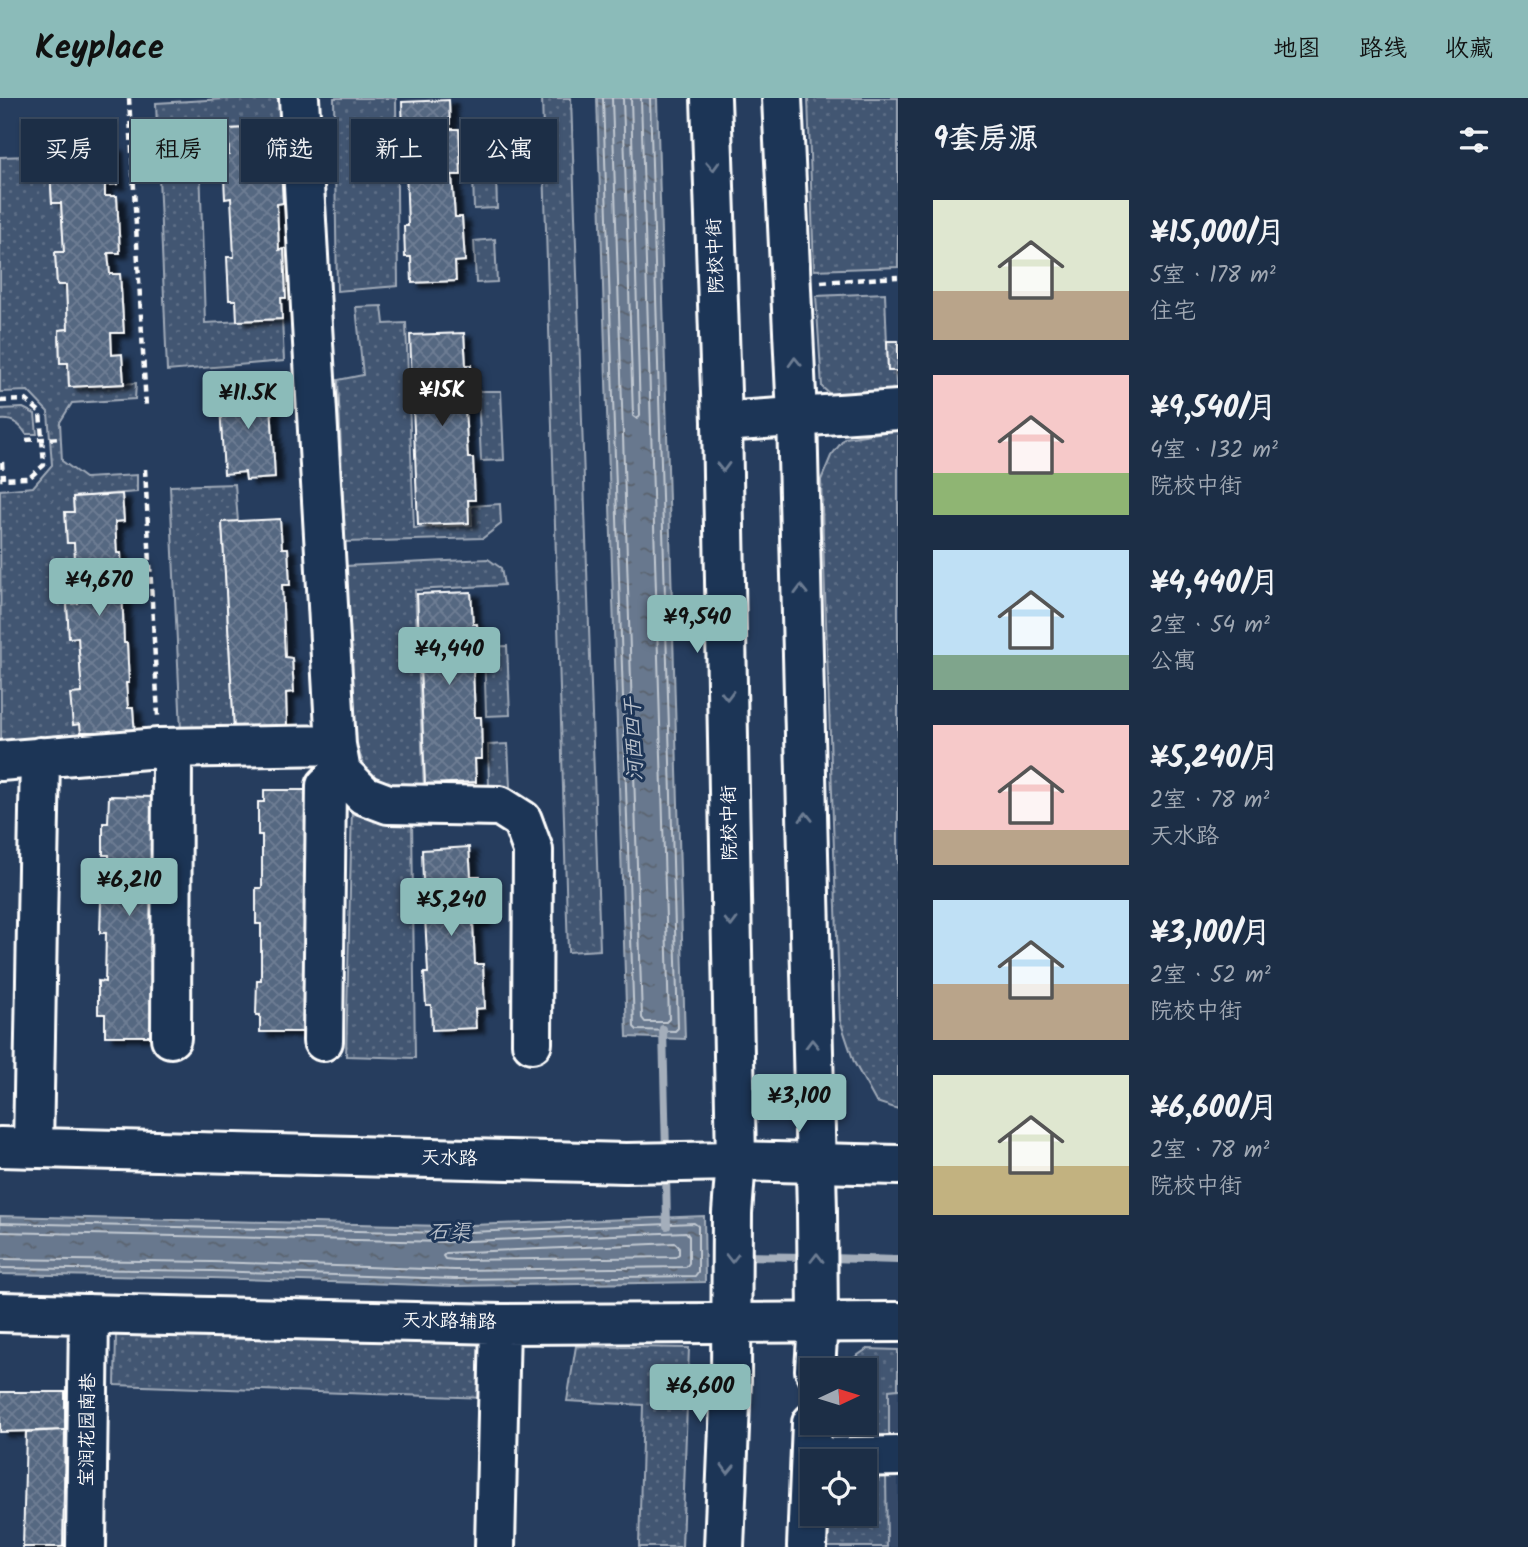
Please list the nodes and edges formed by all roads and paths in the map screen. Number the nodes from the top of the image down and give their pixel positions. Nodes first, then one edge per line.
1 (129, 98) edge
2 (299, 98) edge
3 (711, 98) edge
4 (782, 98) edge
5 (898, 277) edge
6 (792, 284) junction
7 (0, 401) edge
8 (146, 407) dead end
9 (898, 410) edge
10 (797, 416) junction
11 (722, 422) junction
12 (61, 438) dead end
13 (42, 439) junction
14 (26, 440) dead end
15 (2, 463) dead end
16 (145, 469) dead end
17 (1, 479) edge
18 (166, 748) junction
19 (40, 757) junction
20 (339, 759) junction
21 (0, 761) edge
22 (171, 1038) dead end
23 (323, 1041) dead end
24 (532, 1043) dead end
25 (16, 1147) edge
26 (718, 1161) junction
27 (815, 1164) junction
28 (898, 1165) edge
29 (0, 1312) edge
30 (732, 1312) junction
31 (818, 1313) junction
32 (89, 1314) junction
33 (898, 1322) edge
34 (500, 1324) junction
35 (816, 1358) edge
36 (812, 1440) edge
37 (898, 1457) edge
38 (86, 1547) edge
39 (495, 1547) edge
40 (724, 1547) edge
41 (807, 1547) edge

1 - 8 path
2 - 20 main road
3 -> 11 main road, 院校中街
4 - 6 main road
5 - 6 path
10 -> 6 main road
7 - 13 path
9 - 10 main road
10 - 11 main road
27 -> 10 main road
11 -> 26 main road, 院校中街
12 - 13 path
13 - 14 path
13 - 17 path
15 - 17 path
16 - 18 path
18 - 19 main road
18 - 20 main road
18 - 22 main road
19 - 21 main road
19 - 25 main road
20 - 23 main road
20 - 24 main road
25 - 26 main road, 天水路
26 - 27 main road, 天水路
26 -> 30 main road, 院校中街
27 - 28 main road, 天水路
31 -> 27 main road
29 - 32 main road, 天水路辅路
30 - 31 main road, 天水路辅路
30 - 34 main road, 天水路辅路
30 -> 40 main road, 院校中街
31 - 33 main road, 天水路辅路
31 - 35 main road
32 - 34 main road, 天水路辅路
32 - 38 main road, 宝润花园南巷
34 - 39 main road
36 - 37 main road
36 - 41 main road

